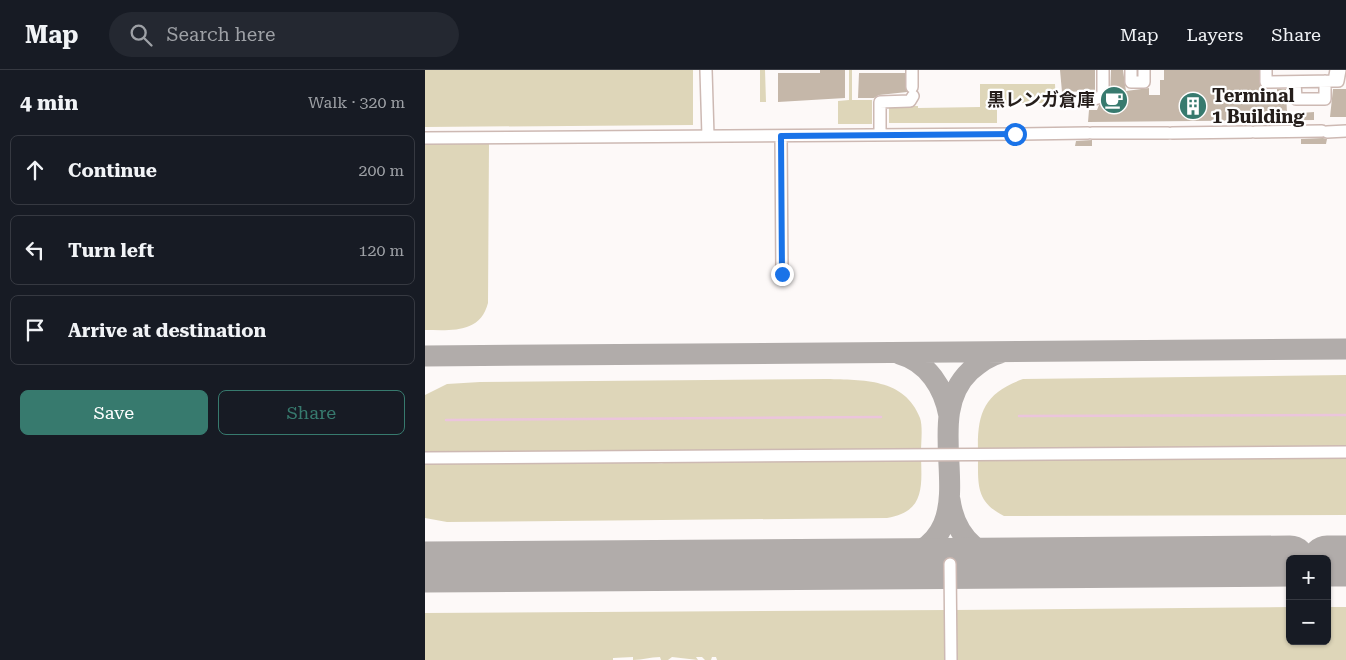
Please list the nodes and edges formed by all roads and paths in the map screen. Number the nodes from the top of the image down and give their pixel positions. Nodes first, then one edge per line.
1 (706, 70) edge
2 (912, 70) edge
3 (1103, 70) edge
4 (1131, 70) edge
5 (1144, 70) edge
6 (1266, 70) edge
7 (1279, 76) edge
8 (1334, 76) edge
9 (1294, 78) edge
10 (1061, 100) dead end
11 (1346, 131) edge
12 (880, 135) junction
13 (708, 136) junction
14 (781, 136) junction
15 (425, 138) edge
16 (782, 274) dead end
17 (1346, 452) edge
18 (425, 458) edge
19 (950, 564) dead end
20 (951, 660) edge

1 - 13 lane
2 - 12 lane
3 - 10 lane
4 - 5 lane
6 - 7 lane
7 - 9 lane
8 - 9 lane
8 - 9 lane
11 - 12 lane
12 - 14 lane
13 - 14 lane
13 - 15 lane
14 - 16 lane
17 - 18 lane
19 - 20 lane

